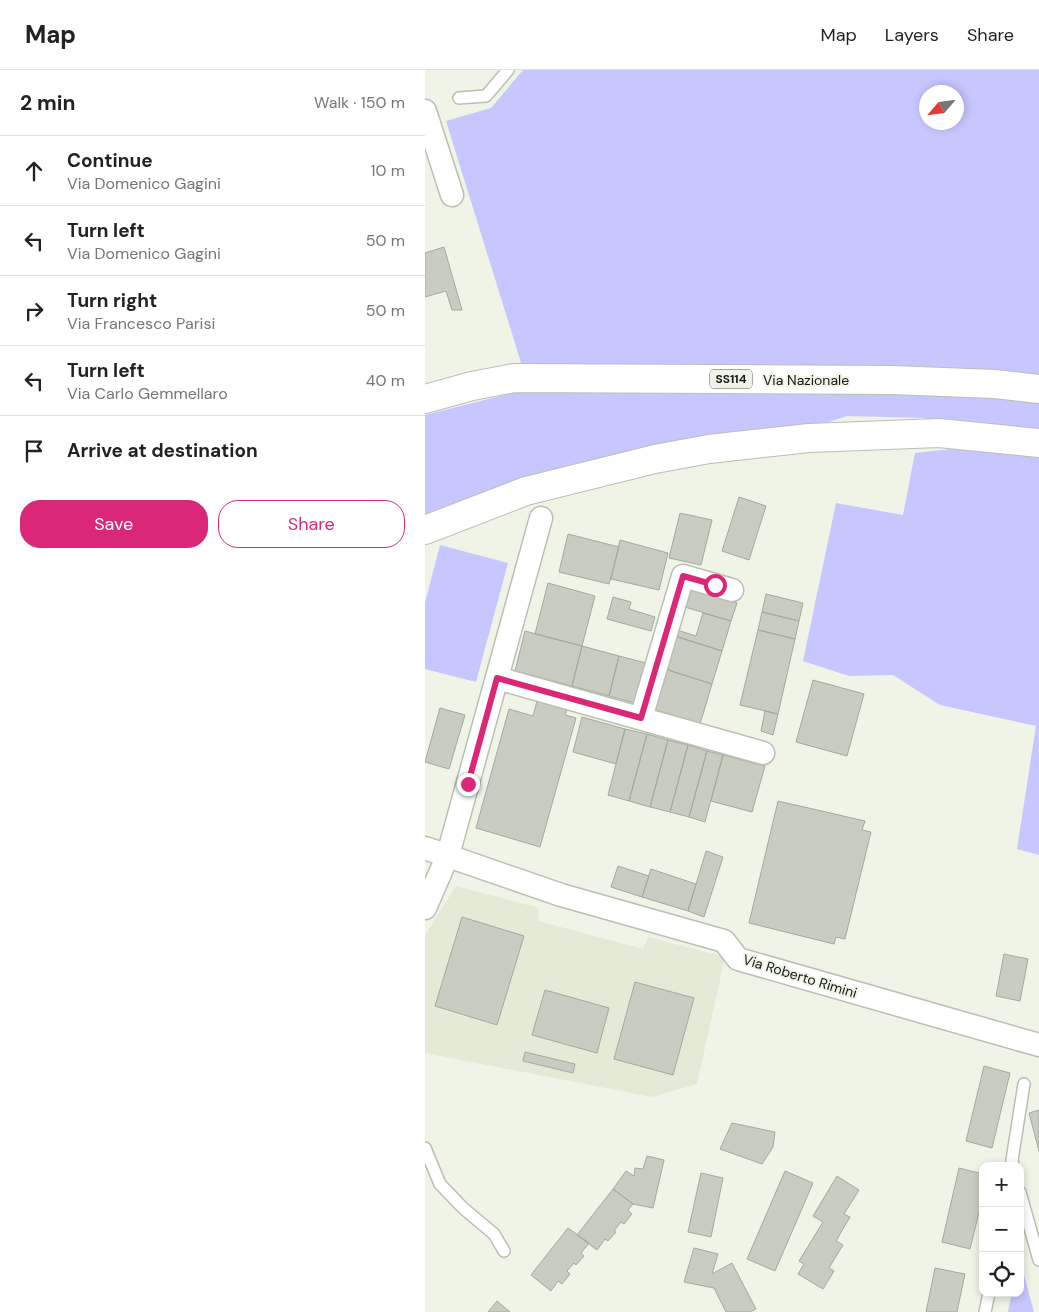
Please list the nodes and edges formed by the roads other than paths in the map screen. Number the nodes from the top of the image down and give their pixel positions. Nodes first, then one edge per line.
1 (508, 70) edge
2 (459, 98) dead end
3 (425, 111) edge
4 (452, 196) dead end
5 (1039, 389) edge
6 (425, 399) edge
7 (877, 424) dead end
8 (860, 425) dead end
9 (939, 433) junction
10 (809, 438) junction
11 (1039, 443) edge
12 (541, 518) dead end
13 (425, 530) edge
14 (732, 590) dead end
15 (497, 678) junction
16 (641, 718) junction
17 (763, 753) dead end
18 (425, 848) edge
19 (448, 855) junction
20 (425, 908) edge
21 (1039, 1045) edge
22 (1024, 1084) dead end
23 (425, 1148) edge
24 (1012, 1162) edge
25 (1024, 1213) edge
26 (503, 1251) dead end
27 (1039, 1260) edge
28 (988, 1297) edge
29 (985, 1312) edge

1 - 2 lane
3 - 4 street
5 - 6 street, Via Nazionale / SS114
7 - 9 lane
8 - 10 lane
9 - 10 street
9 - 11 street
10 - 13 street
12 - 15 street
14 - 16 street
15 - 16 street
15 - 19 street
16 - 17 street
18 - 19 street, Via Roberto Rimini
19 - 20 street
19 - 21 street, Via Roberto Rimini
22 - 24 lane
23 - 26 lane
25 - 27 lane
28 - 29 lane

